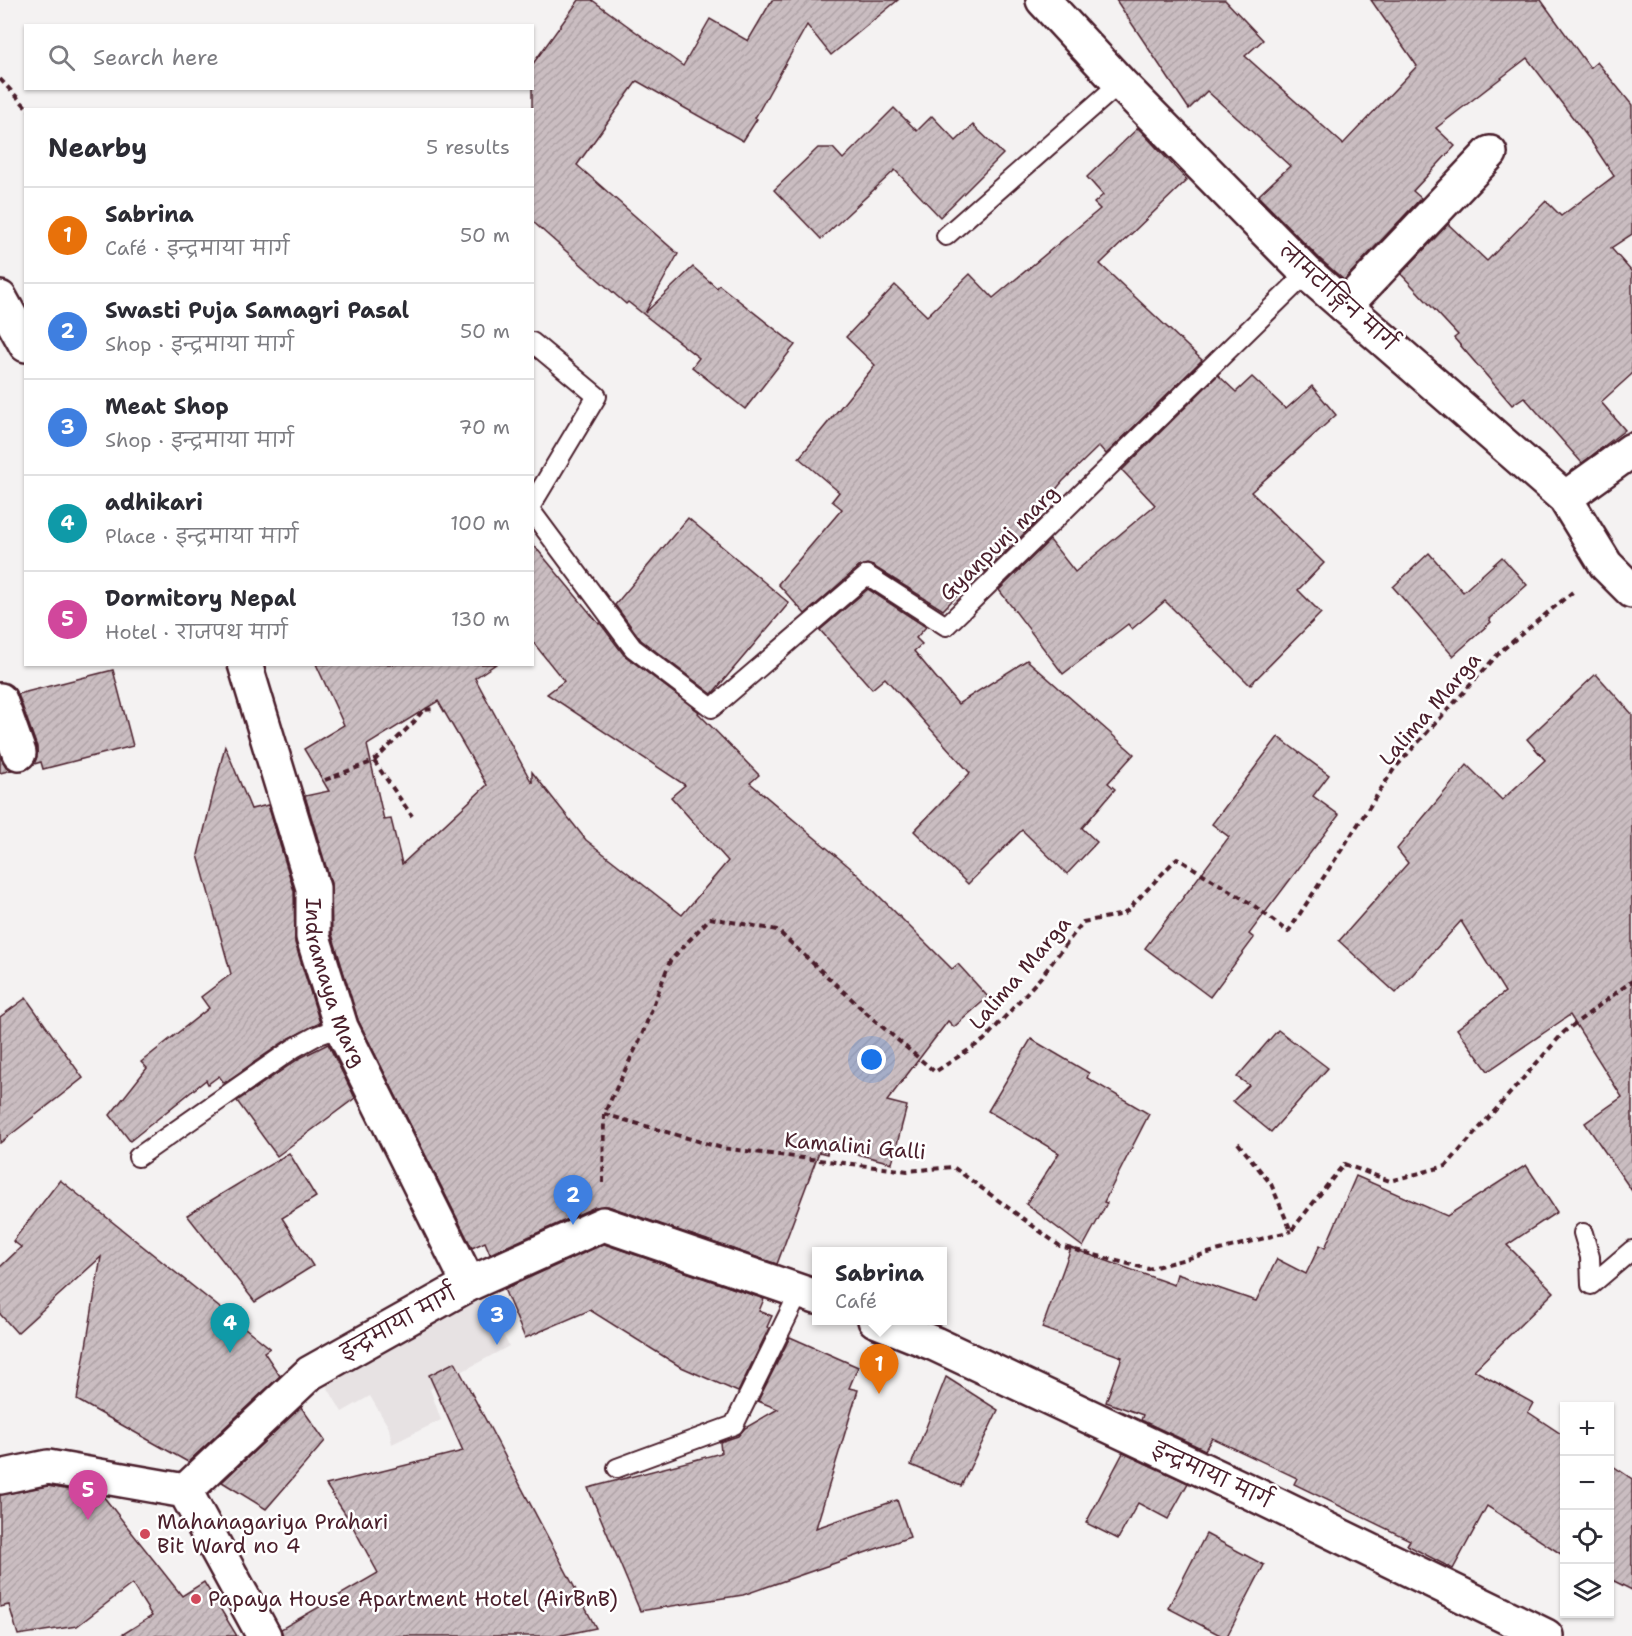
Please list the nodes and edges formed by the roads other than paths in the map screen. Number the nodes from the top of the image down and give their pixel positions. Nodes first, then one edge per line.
1 (1043, 0) edge
2 (1120, 83) junction
3 (1490, 153) dead end
4 (946, 236) dead end
5 (1307, 273) junction
6 (0, 298) edge
7 (1344, 306) junction
8 (24, 341) edge
9 (534, 344) edge
10 (1632, 450) edge
11 (1564, 498) junction
12 (534, 501) edge
13 (534, 515) edge
14 (1632, 591) edge
15 (246, 666) edge
16 (0, 700) edge
17 (19, 753) dead end
18 (341, 1027) junction
19 (138, 1157) dead end
20 (1583, 1233) dead end
21 (1632, 1250) edge
22 (469, 1284) junction
23 (808, 1294) edge
24 (888, 1325) edge
25 (617, 1468) dead end
26 (0, 1477) edge
27 (185, 1491) junction
28 (264, 1636) edge
29 (1546, 1636) edge

1 - 2 street, लामटाङ्गिन मार्ग
2 - 4 lane
2 - 5 street, लामटाङ्गिन मार्ग
3 - 7 street
5 - 7 street, लामटाङ्गिन मार्ग
5 - 13 lane, Gyanpunj marg
6 - 8 street
7 - 11 street, लामटाङ्गिन मार्ग
9 - 12 lane
10 - 11 street
11 - 14 street, लामटाङ्गिन मार्ग
15 - 18 street, Indramaya Marg
16 - 17 street
18 - 19 lane
18 - 22 street, Indramaya Marg
20 - 21 lane
22 - 23 street, इन्द्रमाया मार्ग
22 - 27 street, इन्द्रमाया मार्ग
23 - 25 lane
24 - 29 street, इन्द्रमाया मार्ग
26 - 27 street
27 - 28 street

